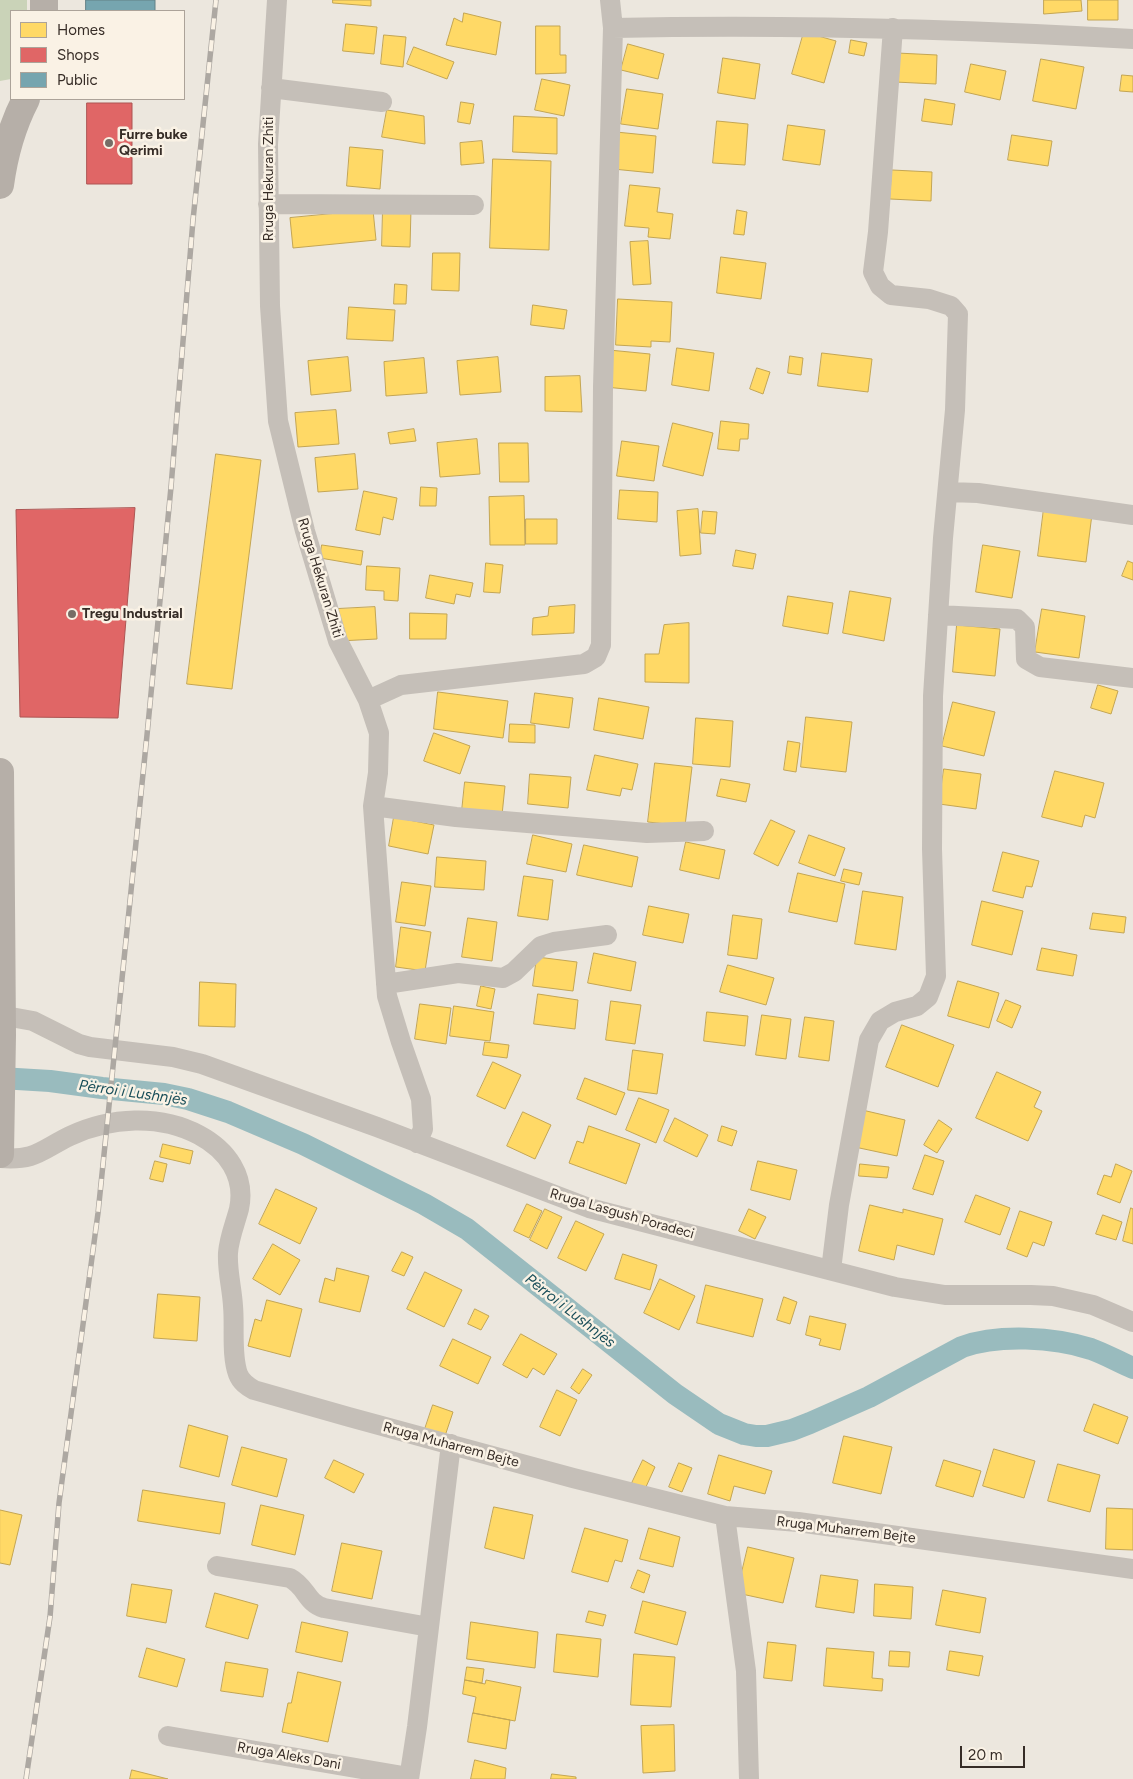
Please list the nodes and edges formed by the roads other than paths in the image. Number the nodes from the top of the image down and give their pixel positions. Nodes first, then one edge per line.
1 (276, 0) edge
2 (610, 0) edge
3 (613, 28) junction
4 (893, 28) junction
5 (1133, 39) edge
6 (271, 88) junction
7 (0, 100) edge
8 (16, 100) edge
9 (26, 100) edge
10 (382, 102) dead end
11 (0, 185) edge
12 (268, 204) junction
13 (474, 205) dead end
14 (948, 492) junction
15 (1133, 515) edge
16 (938, 614) junction
17 (1133, 678) edge
18 (368, 700) junction
19 (0, 772) edge
20 (373, 806) junction
21 (704, 832) dead end
22 (608, 935) dead end
23 (386, 984) junction
24 (1, 1022) edge
25 (417, 1143) junction
26 (1, 1145) edge
27 (0, 1158) edge
28 (831, 1270) junction
29 (1133, 1322) edge
30 (451, 1444) junction
31 (725, 1516) junction
32 (217, 1566) dead end
33 (1133, 1569) edge
34 (429, 1626) junction
35 (168, 1736) dead end
36 (409, 1778) edge
37 (749, 1779) edge

1 - 6 street, Rruga Hekuran Zhiti
2 - 3 street
3 - 4 street
3 - 18 street
4 - 5 street
4 - 14 street
6 - 10 street
6 - 12 street, Rruga Hekuran Zhiti
7 - 8 main road
9 - 11 main road
12 - 13 street
12 - 18 street, Rruga Hekuran Zhiti
14 - 15 street
14 - 16 street
16 - 17 street
16 - 28 street
18 - 20 street, Rruga Hekuran Zhiti
19 - 24 main road
20 - 21 street
20 - 23 street, Rruga Hekuran Zhiti
22 - 23 street
23 - 25 street, Rruga Hekuran Zhiti
24 - 25 street, Rruga Lasgush Poradeci
24 - 26 main road
25 - 28 street, Rruga Lasgush Poradeci
27 - 30 street, Rruga Muharrem Bejte
28 - 29 street, Rruga Lasgush Poradeci
30 - 31 street, Rruga Muharrem Bejte
30 - 34 street, Rruga Aleks Dani
31 - 33 street, Rruga Muharrem Bejte
31 - 37 street
32 - 34 street
34 - 36 street, Rruga Aleks Dani
35 - 36 street, Rruga Aleks Dani

